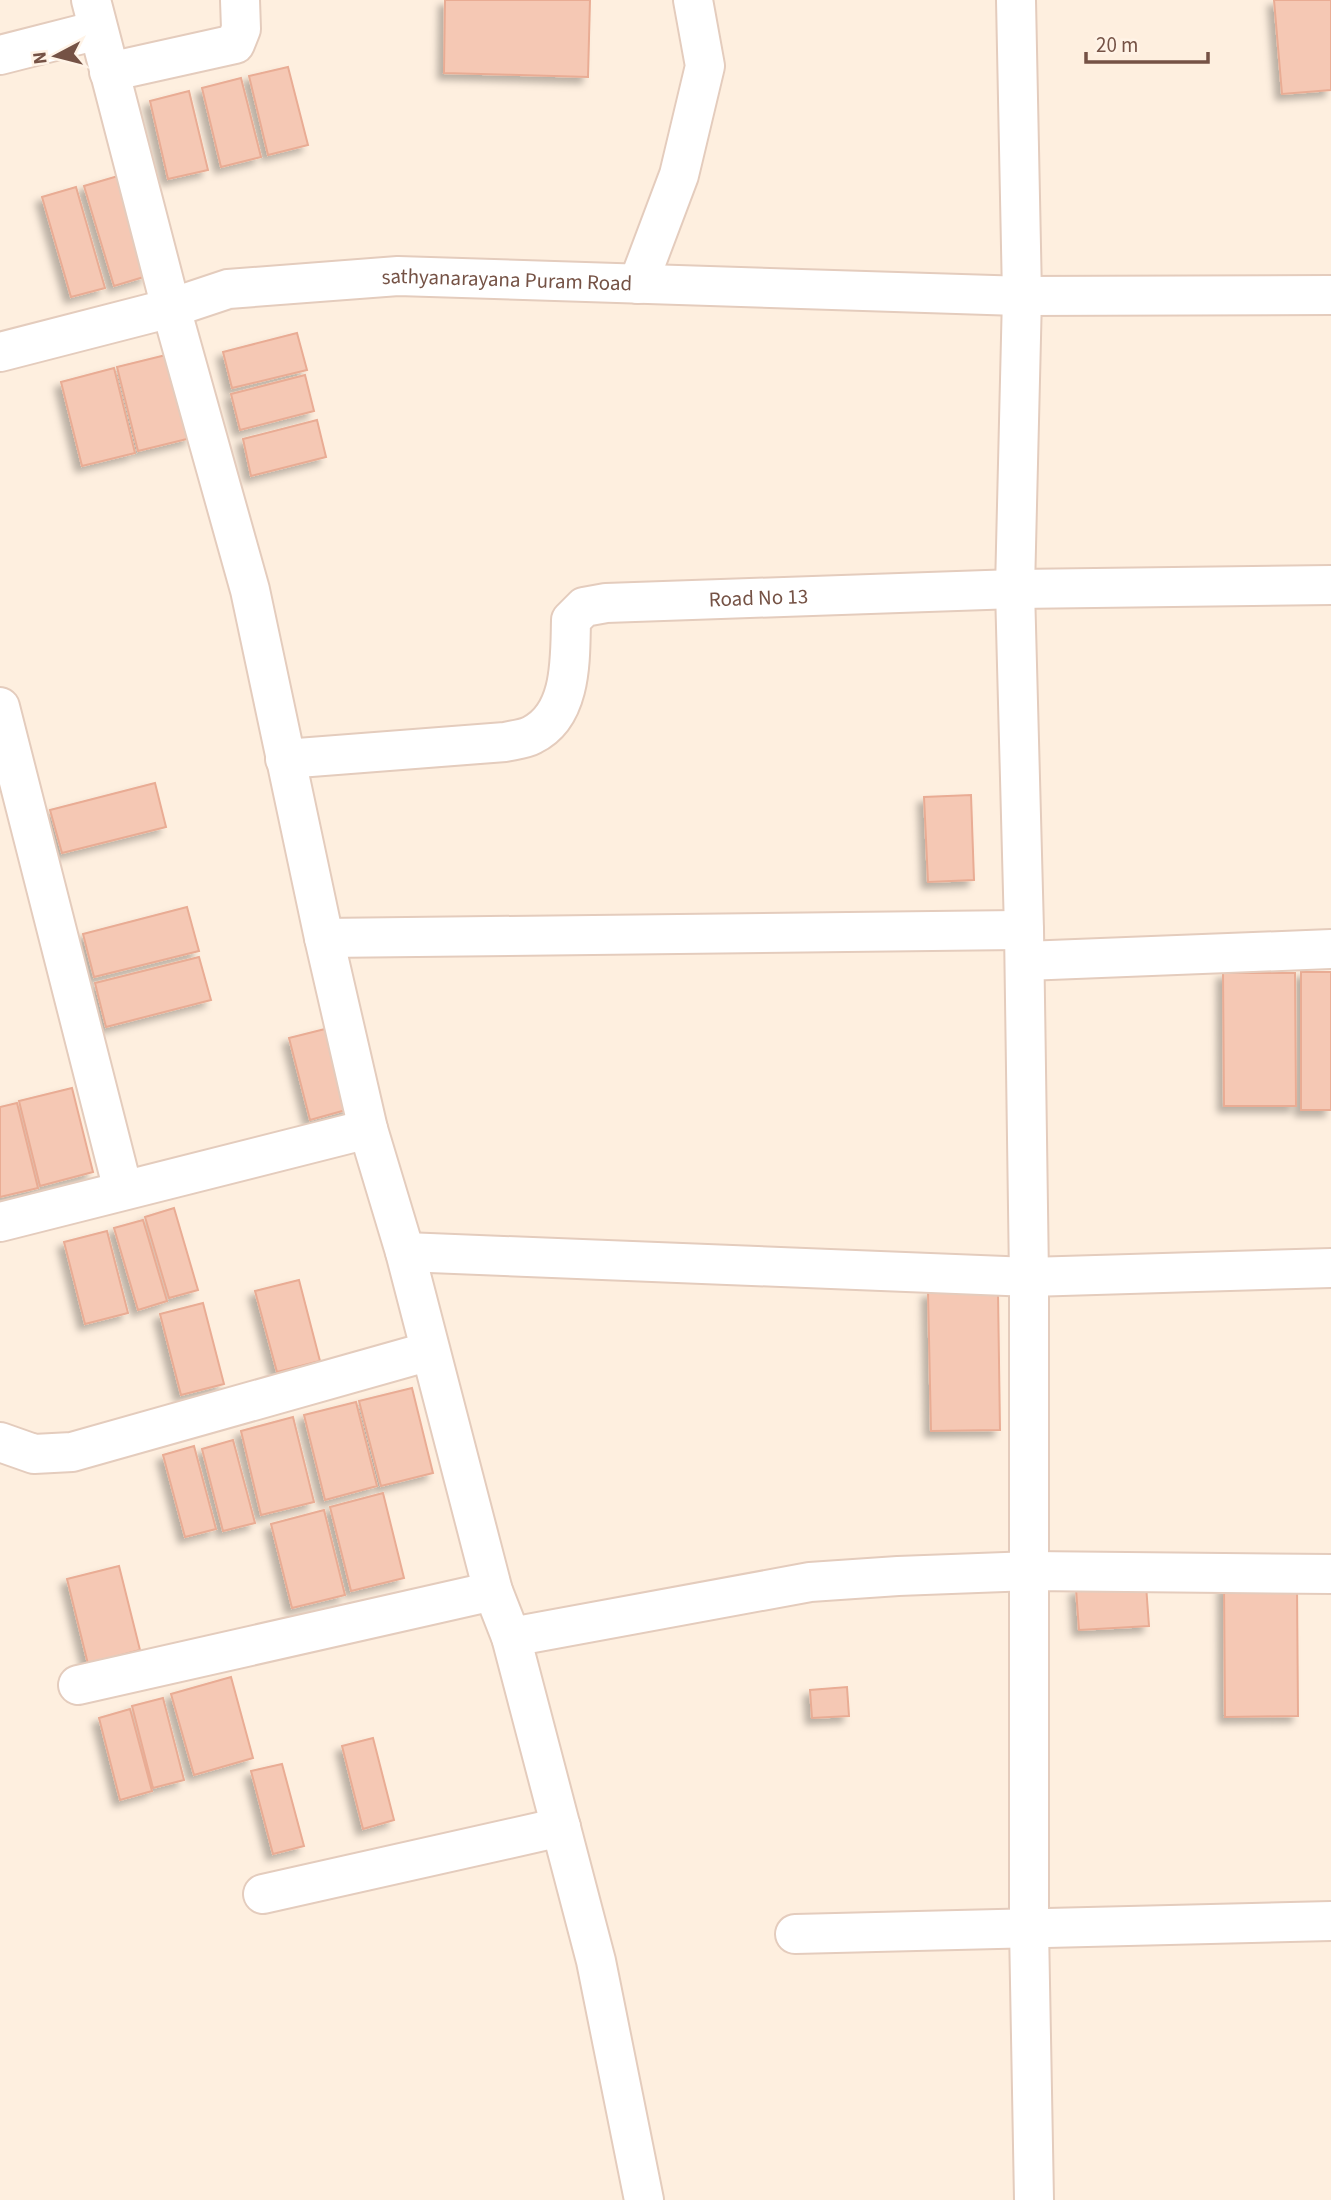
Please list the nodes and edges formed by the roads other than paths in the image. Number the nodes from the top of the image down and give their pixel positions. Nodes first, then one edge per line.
1 (240, 0) edge
2 (693, 0) edge
3 (1016, 0) edge
4 (94, 15) edge
5 (0, 55) edge
6 (109, 72) junction
7 (638, 284) junction
8 (1331, 295) edge
9 (1022, 296) junction
10 (171, 308) junction
11 (0, 352) edge
12 (1331, 585) edge
13 (1015, 589) junction
14 (0, 707) edge
15 (285, 759) junction
16 (324, 938) junction
17 (1024, 946) junction
18 (1331, 949) edge
19 (368, 1129) junction
20 (123, 1191) junction
21 (0, 1222) edge
22 (405, 1252) junction
23 (1331, 1268) edge
24 (1029, 1277) junction
25 (430, 1351) junction
26 (0, 1442) edge
27 (1030, 1571) junction
28 (1331, 1574) edge
29 (493, 1591) junction
30 (511, 1637) junction
31 (78, 1685) dead end
32 (561, 1827) junction
33 (263, 1894) dead end
34 (1331, 1921) edge
35 (1029, 1928) junction
36 (795, 1934) dead end
37 (644, 2200) edge
38 (1034, 2200) edge

1 - 6 street
2 - 7 street
3 - 9 street
4 - 5 street
4 - 6 street
6 - 10 street
7 - 9 street, sathyanarayana Puram Road
7 - 10 street, sathyanarayana Puram Road
8 - 9 street, sathyanarayana Puram Road
9 - 13 street
10 - 11 street, sathyanarayana Puram Road
10 - 15 street
12 - 13 street, Road No 13
13 - 15 street, Road No 13
13 - 17 street
14 - 20 street
15 - 16 street
16 - 17 street
16 - 19 street
17 - 18 street
17 - 24 street
19 - 20 street
19 - 22 street
20 - 21 street
22 - 24 street
22 - 25 street
23 - 24 street
24 - 27 street
25 - 26 street
25 - 29 street
27 - 28 street
27 - 30 street
27 - 35 street
29 - 30 street
29 - 31 street
30 - 32 street
32 - 33 street
32 - 37 street
34 - 35 street
35 - 36 street
35 - 38 street

